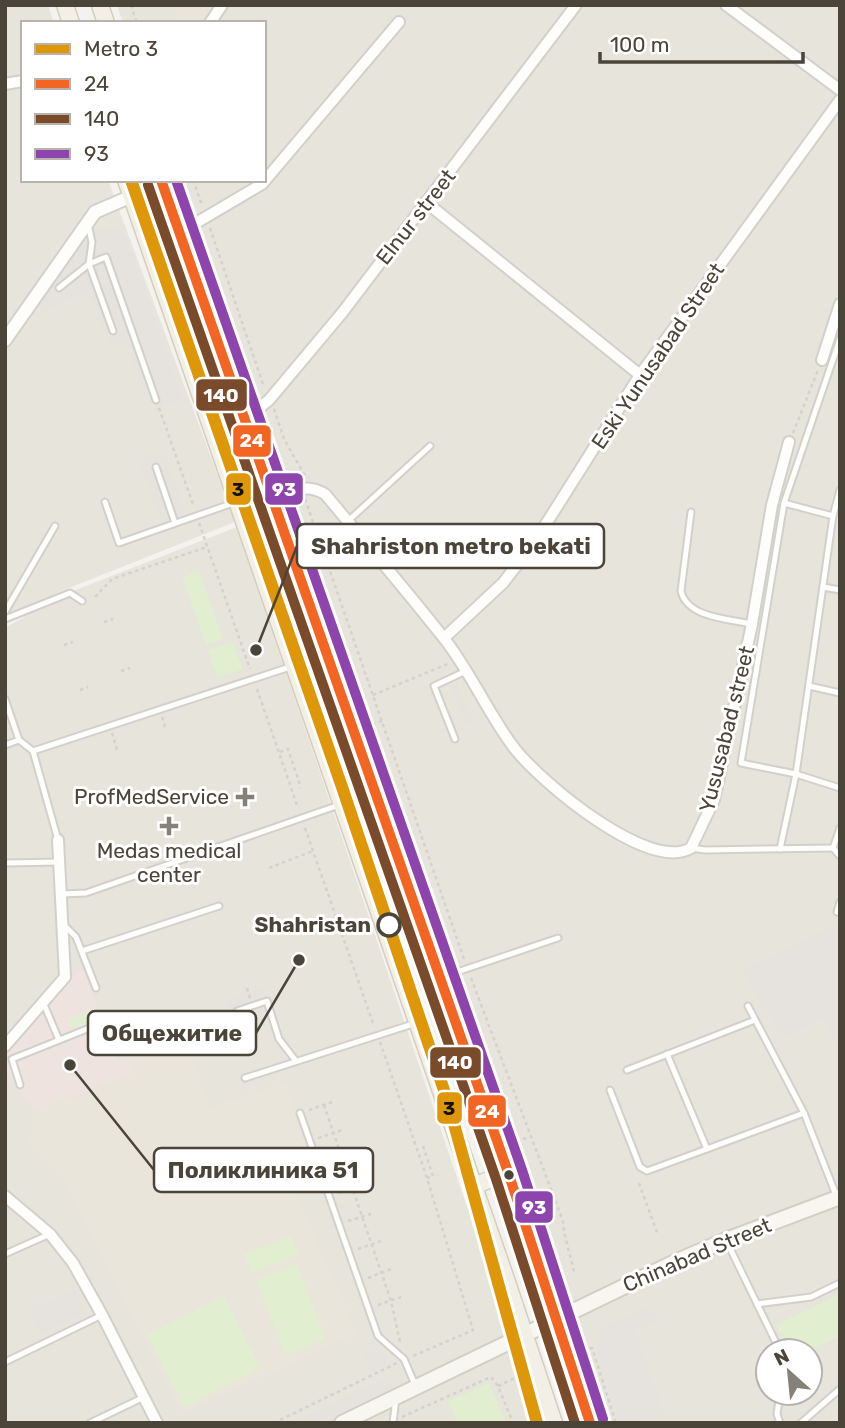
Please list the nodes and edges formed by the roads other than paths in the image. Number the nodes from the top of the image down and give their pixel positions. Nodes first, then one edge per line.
1 (222, 5) edge
2 (576, 5) edge
3 (726, 5) edge
4 (210, 21) edge
5 (399, 22) dead end
6 (840, 90) edge
7 (840, 100) edge
8 (266, 179) edge
9 (127, 182) edge
10 (161, 182) edge
11 (264, 182) edge
12 (132, 196) junction
13 (427, 203) junction
14 (88, 220) junction
15 (179, 233) junction
16 (89, 264) junction
17 (59, 288) dead end
18 (840, 304) edge
19 (113, 331) dead end
20 (840, 339) edge
21 (5, 340) edge
22 (822, 360) road end
23 (640, 375) junction
24 (156, 400) road end
25 (244, 420) junction
26 (789, 442) road end
27 (430, 446) dead end
28 (156, 467) dead end
29 (840, 490) edge
30 (838, 499) edge
31 (237, 501) junction
32 (104, 502) dead end
33 (784, 503) junction
34 (274, 506) junction
35 (691, 512) dead end
36 (833, 516) junction
37 (348, 522) junction
38 (175, 523) junction
39 (55, 526) dead end
40 (823, 586) junction
41 (840, 590) edge
42 (82, 601) dead end
43 (5, 612) edge
44 (5, 619) edge
45 (752, 624) junction
46 (444, 638) junction
47 (294, 666) junction
48 (466, 671) junction
49 (808, 686) junction
50 (840, 693) edge
51 (5, 699) edge
52 (7, 713) edge
53 (455, 739) dead end
54 (19, 740) junction
55 (5, 745) edge
56 (33, 751) junction
57 (796, 774) junction
58 (840, 788) edge
59 (342, 804) junction
60 (840, 828) edge
61 (58, 840) joint
62 (691, 848) junction
63 (833, 848) junction
64 (780, 849) junction
65 (840, 856) edge
66 (61, 862) junction
67 (5, 863) edge
68 (62, 894) junction
69 (840, 902) edge
70 (219, 905) dead end
71 (837, 912) dead end
72 (63, 924) junction
73 (558, 938) dead end
74 (82, 951) junction
75 (439, 978) junction
76 (96, 988) dead end
77 (43, 1002) junction
78 (748, 1006) dead end
79 (237, 1011) dead end
80 (755, 1020) junction
81 (417, 1023) junction
82 (92, 1027) dead end
83 (59, 1040) junction
84 (5, 1046) edge
85 (667, 1054) junction
86 (296, 1061) junction
87 (627, 1070) dead end
88 (246, 1078) dead end
89 (20, 1085) dead end
90 (610, 1090) dead end
91 (300, 1113) road end
92 (804, 1113) junction
93 (707, 1149) junction
94 (508, 1172) junction
95 (474, 1186) junction
96 (5, 1196) edge
97 (839, 1198) edge
98 (50, 1234) junction
99 (726, 1240) junction
100 (5, 1254) edge
101 (840, 1283) edge
102 (757, 1304) junction
103 (102, 1315) junction
104 (558, 1320) junction
105 (525, 1335) junction
106 (773, 1337) edge
107 (5, 1362) edge
108 (416, 1387) junction
109 (840, 1389) edge
110 (144, 1396) junction
111 (397, 1396) junction
112 (393, 1422) edge
113 (90, 1423) edge
114 (157, 1423) edge
115 (342, 1423) edge
116 (554, 1423) edge
117 (590, 1423) edge
118 (801, 1423) edge

1 - 4 street
2 - 13 street, Elnur street
3 - 6 street
5 - 8 street
7 - 23 street, Eski Yunusabad Street
9 - 12 main road
10 - 15 main road
11 - 15 street
12 - 14 street
12 - 31 main road
13 - 23 street
13 - 25 street, Elnur street
14 - 16 lane
14 - 21 street
15 - 25 main road
16 - 17 lane
16 - 19 lane
16 - 24 lane
18 - 22 street
20 - 33 lane
23 - 46 street, Eski Yunusabad Street
25 - 34 main road
26 - 45 street, Yususabad street
27 - 37 lane
28 - 38 lane
29 - 30 lane
30 - 36 lane
31 - 38 lane
31 - 47 main road
32 - 38 lane
33 - 36 lane
33 - 57 lane
34 - 37 street
34 - 75 main road
35 - 45 lane
36 - 40 lane
37 - 46 street
39 - 43 lane
40 - 41 lane
40 - 49 lane
42 - 44 lane
45 - 62 street, Yususabad street
46 - 48 street
47 - 56 lane
47 - 59 main road
48 - 53 lane
48 - 62 street
49 - 50 lane
49 - 57 lane
51 - 52 lane
52 - 54 lane
54 - 55 lane
54 - 56 lane
56 - 61 lane
57 - 58 lane
57 - 64 lane
59 - 68 lane
59 - 81 main road
60 - 63 lane
61 - 66 street
62 - 64 lane
63 - 64 lane
63 - 65 lane
66 - 67 lane
66 - 68 street
68 - 72 street
69 - 71 lane
70 - 74 lane
72 - 74 lane
72 - 77 street
73 - 75 lane
74 - 76 lane
75 - 94 main road
77 - 83 lane
77 - 84 street
78 - 80 lane
79 - 86 lane
80 - 85 lane
80 - 92 lane
81 - 86 lane
81 - 95 main road
82 - 83 lane
83 - 89 lane
85 - 87 lane
85 - 93 lane
86 - 88 lane
90 - 93 lane
91 - 108 lane
92 - 93 lane
92 - 97 lane
94 - 95 main road
94 - 104 main road
95 - 105 main road
96 - 98 street
97 - 99 main road, Chinabad Street
98 - 100 lane
98 - 103 street
99 - 102 lane
99 - 104 main road, Chinabad Street
101 - 102 lane
102 - 106 lane
103 - 107 lane
103 - 110 street
104 - 105 main road, Chinabad Street
104 - 117 main road
105 - 108 main road, Chinabad Street
105 - 116 main road
108 - 111 main road, Chinabad Street
109 - 118 lane
110 - 113 lane
110 - 114 street
111 - 112 lane
111 - 115 main road, Chinabad Street

